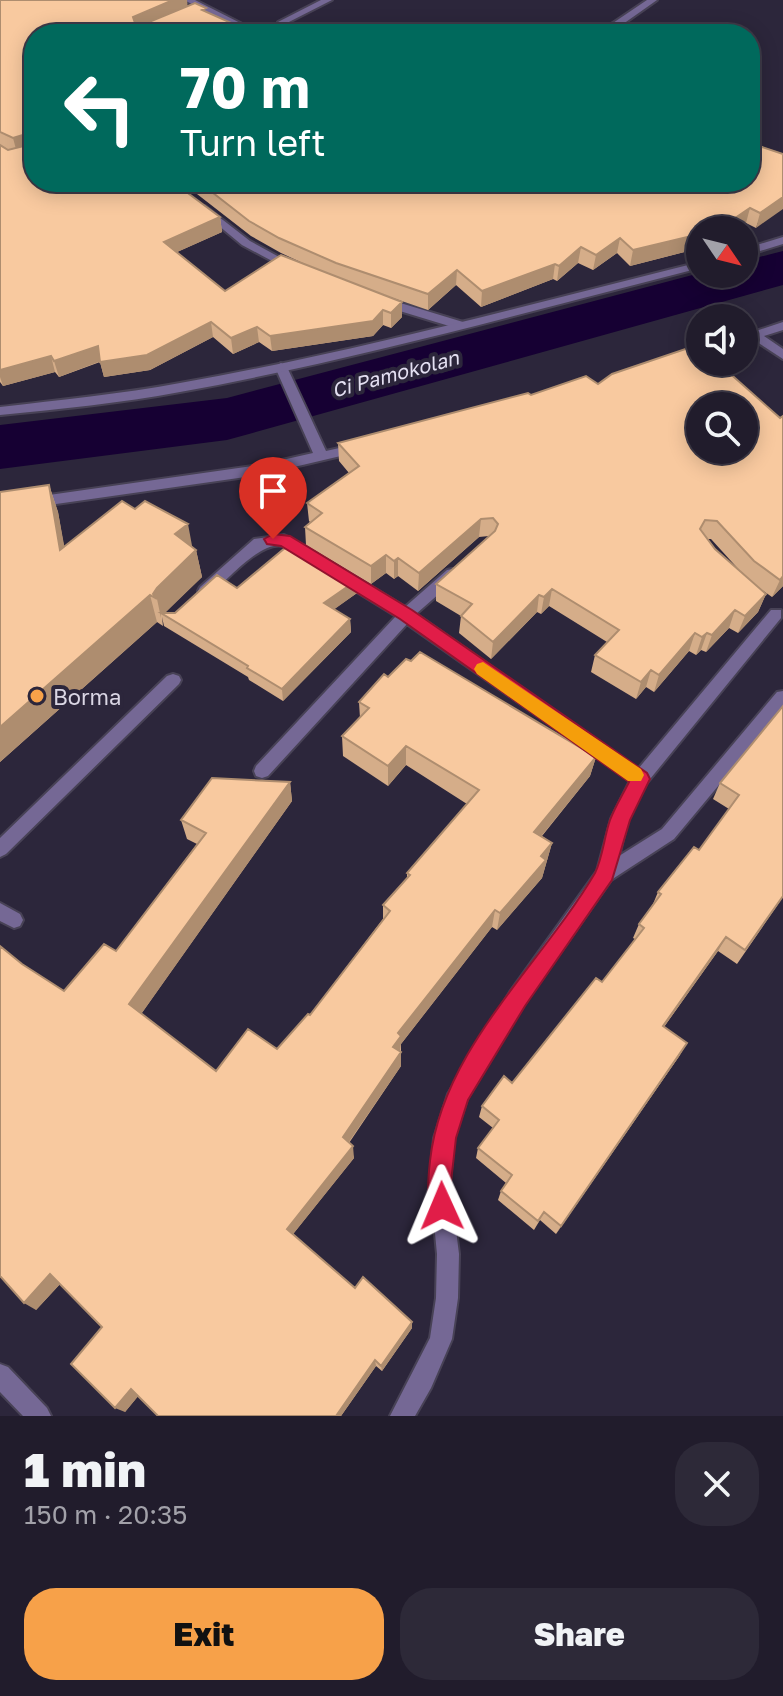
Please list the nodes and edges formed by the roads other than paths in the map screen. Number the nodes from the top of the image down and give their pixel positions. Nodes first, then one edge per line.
1 (188, 0) edge
2 (328, 0) edge
3 (653, 0) edge
4 (205, 8) junction
5 (192, 13) edge
6 (282, 22) dead end
7 (237, 24) edge
8 (617, 24) edge
9 (194, 200) edge
10 (783, 240) edge
11 (758, 248) edge
12 (686, 268) edge
13 (304, 273) edge
14 (370, 296) edge
15 (459, 325) junction
16 (783, 326) edge
17 (758, 335) edge
18 (758, 342) edge
19 (783, 355) edge
20 (281, 367) junction
21 (0, 411) edge
22 (367, 446) edge
23 (321, 457) junction
24 (0, 507) edge
25 (463, 564) edge
26 (193, 601) edge
27 (775, 612) edge
28 (406, 615) junction
29 (173, 680) dead end
30 (783, 697) edge
31 (262, 771) dead end
32 (640, 779) junction
33 (0, 849) edge
34 (605, 874) junction
35 (0, 1375) edge
36 (39, 1416) edge
37 (402, 1416) edge

1 - 4 street
2 - 6 street
3 - 8 street
4 - 5 street
4 - 7 street
9 - 13 street
10 - 11 street
12 - 15 street
14 - 15 street
15 - 20 street
16 - 17 street
18 - 19 street
20 - 21 street
20 - 23 street
22 - 23 street
23 - 24 street
25 - 28 street
26 - 28 street
27 - 32 street
28 - 31 street
28 - 32 street
29 - 33 street
30 - 34 street
32 - 34 street
34 - 37 street
35 - 36 street

